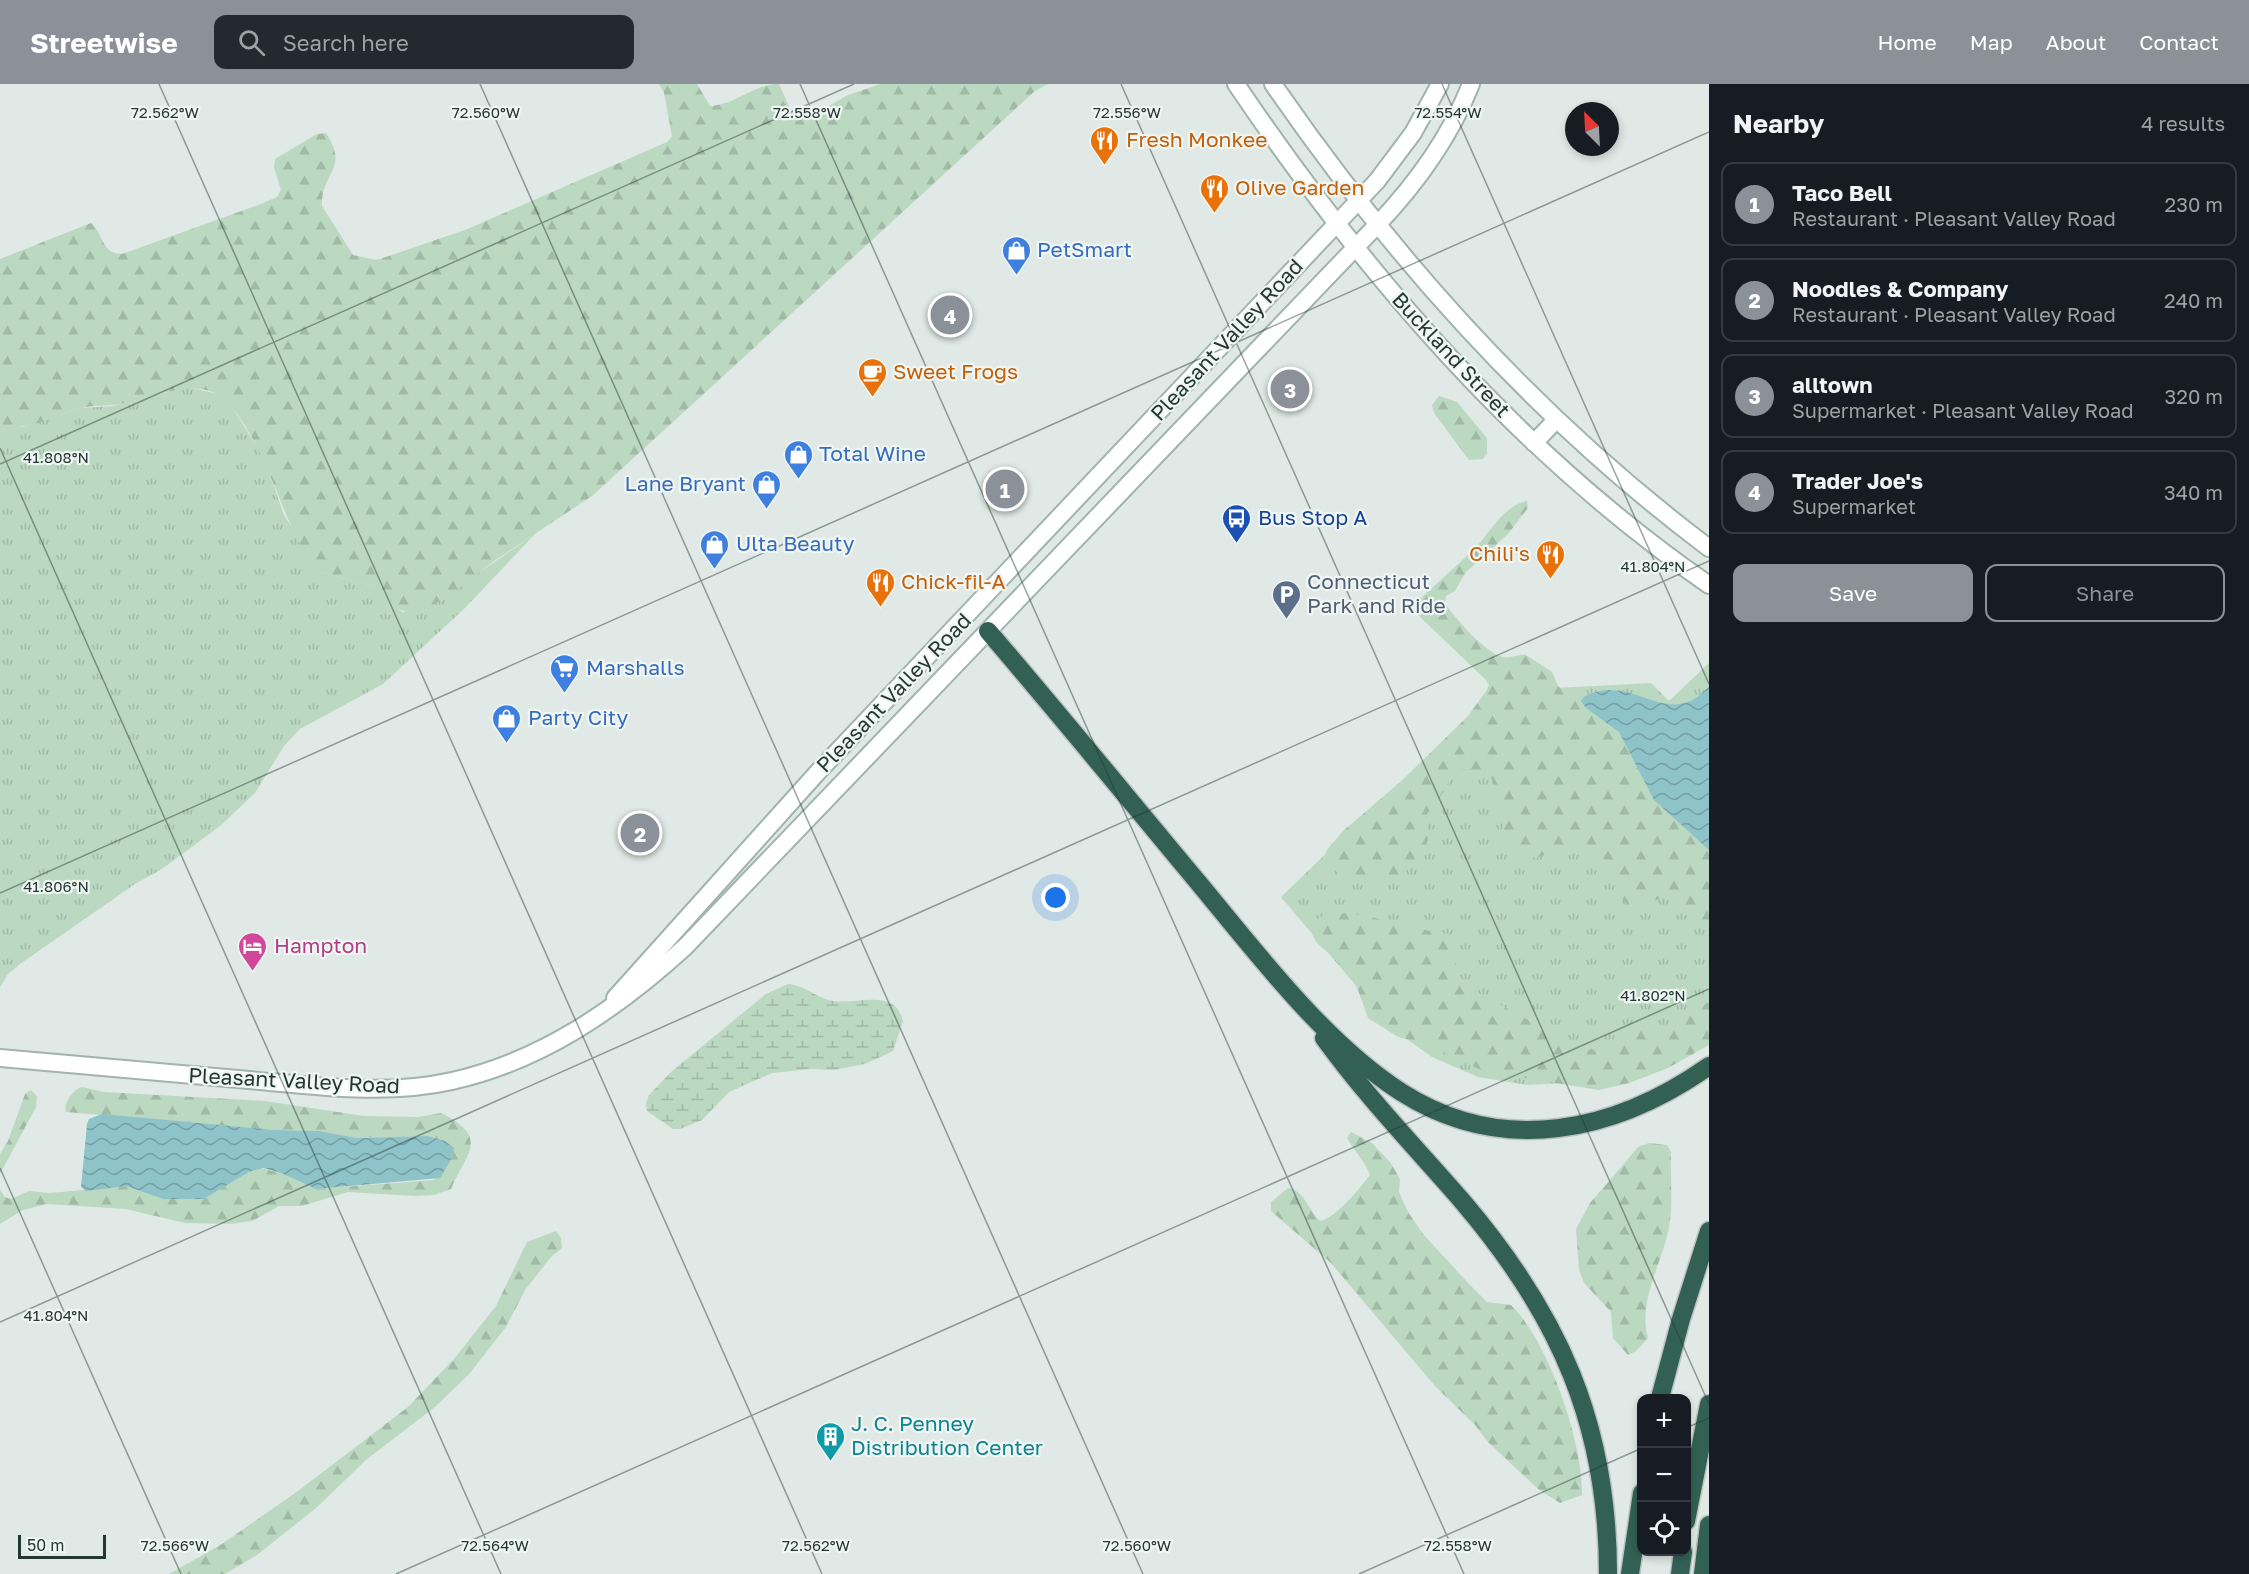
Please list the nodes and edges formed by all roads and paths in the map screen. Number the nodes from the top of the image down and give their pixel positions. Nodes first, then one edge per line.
1 (1236, 84) edge
2 (1273, 84) edge
3 (1440, 84) edge
4 (1472, 84) edge
5 (1359, 200) junction
6 (1338, 222) junction
7 (1377, 225) junction
8 (1356, 247) junction
9 (1163, 409) junction
10 (1556, 421) junction
11 (1175, 435) junction
12 (1534, 443) junction
13 (1709, 548) edge
14 (1709, 585) edge
15 (971, 612) junction
16 (988, 631) junction
17 (802, 790) junction
18 (790, 803) junction
19 (819, 806) junction
20 (807, 819) junction
21 (1302, 1004) junction
22 (607, 1008) junction
23 (0, 1058) edge
24 (1709, 1066) edge
25 (1709, 1231) edge
26 (1661, 1394) edge
27 (1709, 1404) edge
28 (1640, 1502) edge
29 (1690, 1502) edge
30 (1709, 1525) edge
31 (1682, 1556) edge
32 (1608, 1574) edge
33 (1630, 1574) edge
34 (1680, 1574) edge
35 (1702, 1574) edge

1 - 6 main road, Buckland Street
2 - 5 main road, Buckland Street
3 - 5 main road, Pleasant Valley Road
4 - 7 main road, Pleasant Valley Road
5 - 6 main road, Pleasant Valley Road
5 - 7 main road, Buckland Street
6 - 8 main road, Buckland Street
6 - 9 main road, Pleasant Valley Road
7 - 8 main road, Pleasant Valley Road
7 - 10 main road, Buckland Street
8 - 11 main road, Pleasant Valley Road
8 - 12 main road, Buckland Street
9 - 11 main road
9 - 15 main road, Pleasant Valley Road
10 - 12 main road
10 - 13 main road, Buckland Street
11 - 16 main road, Pleasant Valley Road
12 - 14 main road, Buckland Street
15 - 16 main road
15 - 17 main road, Pleasant Valley Road
16 - 19 main road, Pleasant Valley Road
16 - 21 highway
17 - 18 main road, Pleasant Valley Road
17 - 19 main road
18 - 20 main road
18 - 22 main road, Pleasant Valley Road
19 - 20 main road, Pleasant Valley Road
20 - 22 main road, Pleasant Valley Road
21 - 24 highway
21 - 32 highway
22 - 23 main road, Pleasant Valley Road
25 - 26 highway
27 - 29 highway
28 - 33 highway
30 - 35 highway
31 - 34 highway

